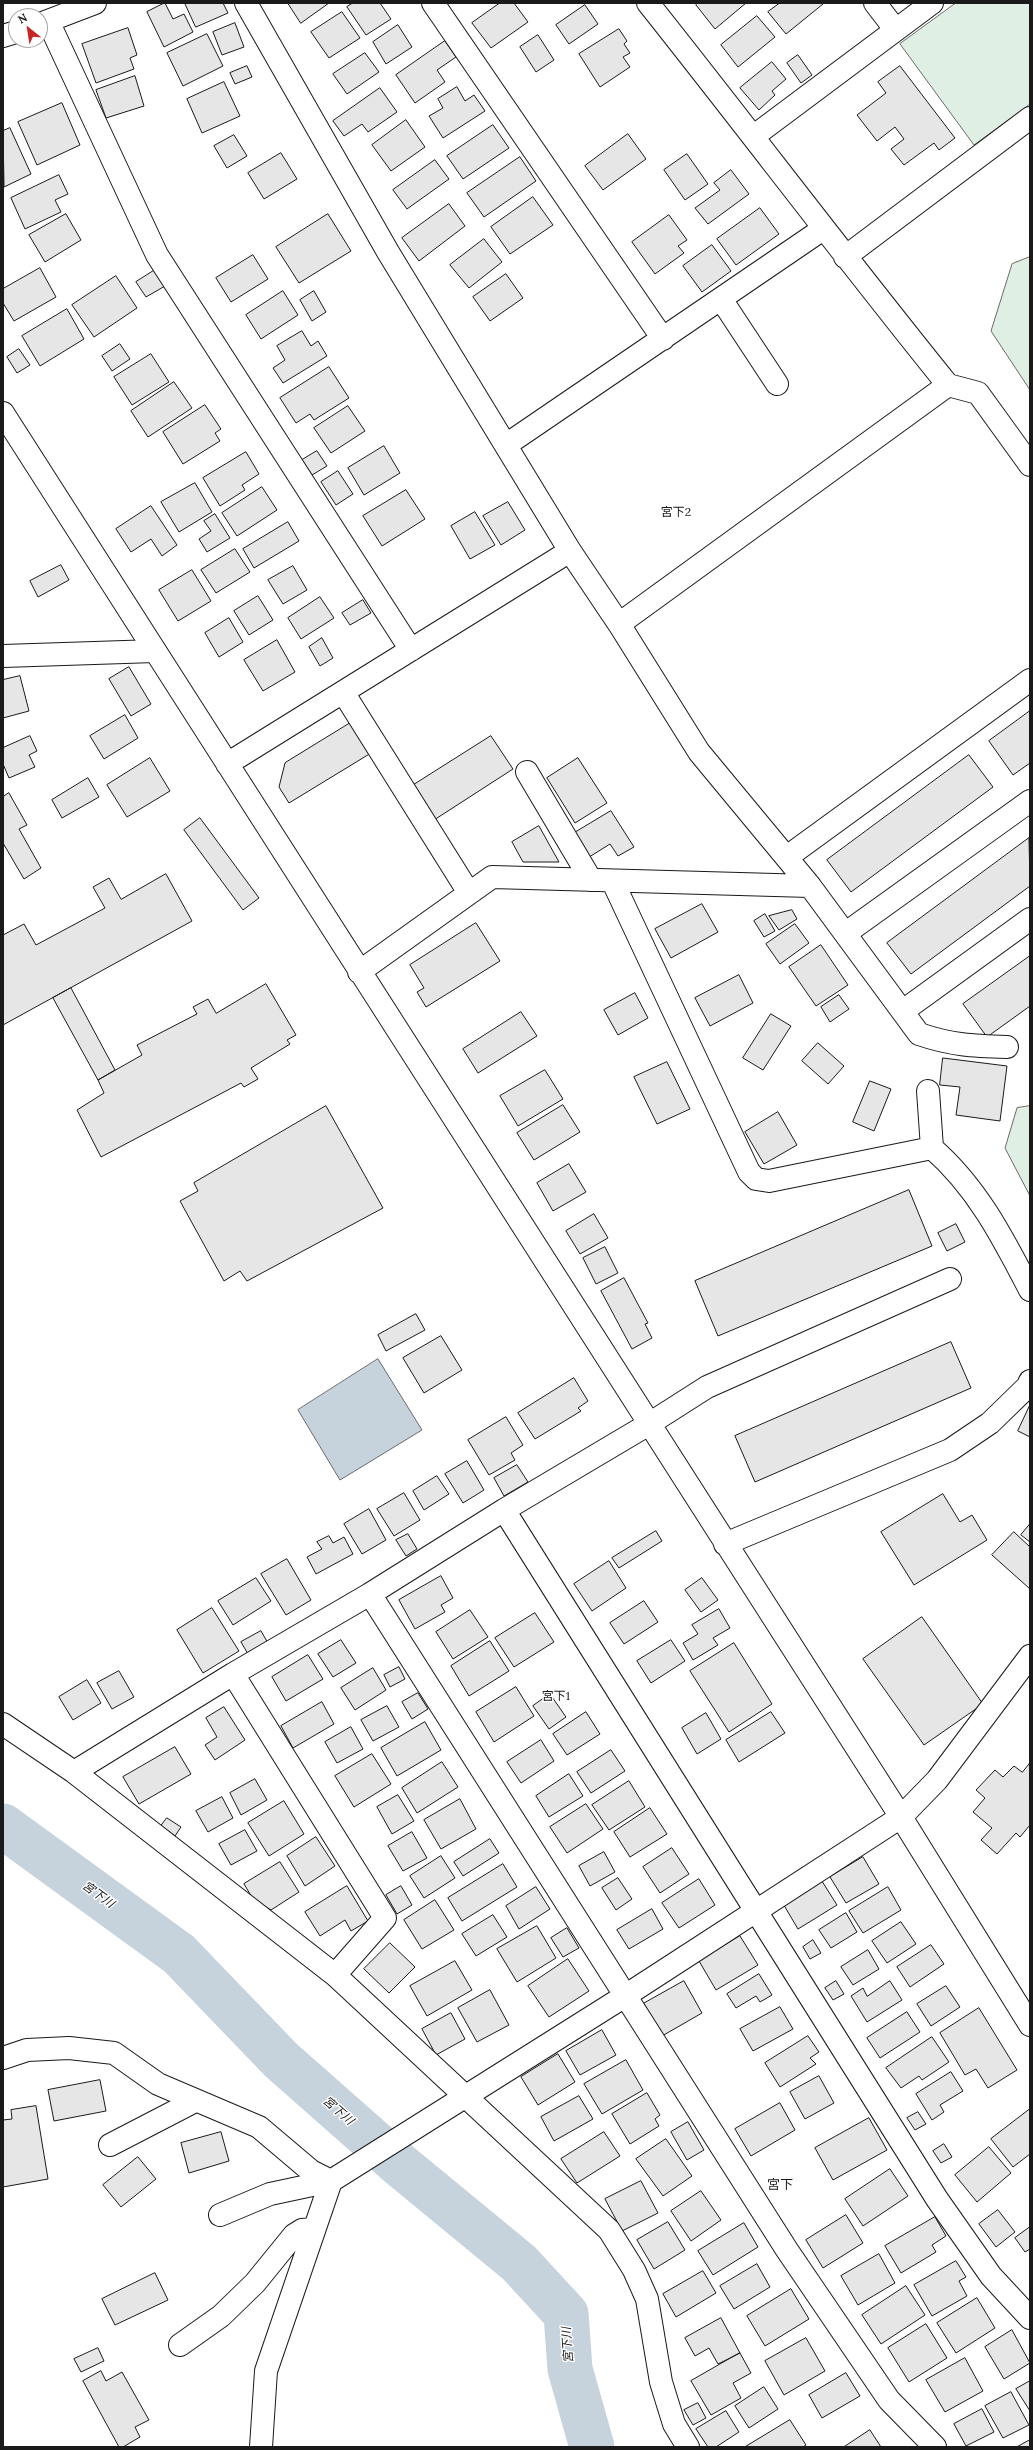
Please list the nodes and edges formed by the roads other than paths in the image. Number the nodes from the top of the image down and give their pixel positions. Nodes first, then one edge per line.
1 (95, 3) edge
2 (246, 3) edge
3 (433, 3) edge
4 (648, 3) edge
5 (875, 3) edge
6 (932, 3) edge
7 (48, 21) edge
8 (895, 29) junction
9 (48, 31) edge
10 (1030, 118) edge
11 (754, 136) junction
12 (823, 229) junction
13 (845, 257) junction
14 (721, 299) junction
15 (663, 339) junction
16 (777, 384) dead end
17 (948, 385) junction
18 (3, 413) edge
19 (506, 445) junction
20 (1030, 465) edge
21 (570, 551) junction
22 (619, 624) junction
23 (411, 650) junction
24 (155, 651) junction
25 (3, 656) edge
26 (1030, 680) edge
27 (343, 692) junction
28 (227, 764) junction
29 (527, 772) dead end
30 (1030, 801) edge
31 (786, 857) junction
32 (591, 880) junction
33 (613, 882) junction
34 (810, 886) junction
35 (469, 894) junction
36 (1030, 919) edge
37 (846, 933) junction
38 (359, 972) junction
39 (903, 1011) junction
40 (1007, 1047) dead end
41 (928, 1091) dead end
42 (932, 1148) junction
43 (950, 1279) dead end
44 (1030, 1290) edge
45 (1030, 1381) edge
46 (649, 1424) junction
47 (504, 1510) junction
48 (725, 1544) junction
49 (370, 1594) junction
50 (1030, 1656) edge
51 (233, 1674) junction
52 (3, 1724) edge
53 (74, 1772) junction
54 (900, 1817) junction
55 (756, 1910) junction
56 (335, 1975) junction
57 (625, 1996) junction
58 (1030, 2025) edge
59 (3, 2058) edge
60 (463, 2096) junction
61 (195, 2101) junction
62 (110, 2145) dead end
63 (339, 2175) junction
64 (220, 2215) dead end
65 (314, 2229) junction
66 (1030, 2318) edge
67 (180, 2345) dead end
68 (261, 2447) edge
69 (688, 2447) edge
70 (936, 2447) edge

1 - 7 street
2 - 19 street
3 - 15 street
4 - 11 street
5 - 8 street
6 - 8 street
8 - 11 street
9 - 23 street
10 - 13 street
11 - 12 street
12 - 13 street
12 - 14 street
13 - 17 street
14 - 15 street
14 - 16 street
15 - 19 street
17 - 20 street
17 - 22 street
18 - 24 street
19 - 21 street
21 - 22 street
21 - 23 street
22 - 31 street
23 - 27 street
24 - 25 street
24 - 28 street
26 - 31 street
27 - 28 street
27 - 35 street
28 - 38 street
29 - 32 street
30 - 37 street
31 - 34 street
32 - 33 street
32 - 35 street
33 - 34 street
33 - 42 street
34 - 37 street
35 - 38 street
36 - 39 street
37 - 39 street
38 - 46 street
39 - 40 street
41 - 42 street
42 - 44 street
43 - 46 street
45 - 48 street
46 - 47 street
46 - 48 street
47 - 49 street
47 - 55 street
48 - 54 street
49 - 51 street
49 - 57 street
50 - 54 street
51 - 53 street
51 - 56 street
52 - 53 street
53 - 56 street
54 - 55 street
54 - 58 street
55 - 57 street
55 - 66 street
56 - 60 street
57 - 60 street
57 - 70 street
59 - 61 street
60 - 63 street
60 - 69 street
61 - 62 street
61 - 63 street
63 - 64 street
63 - 65 street
65 - 67 street
65 - 68 street

